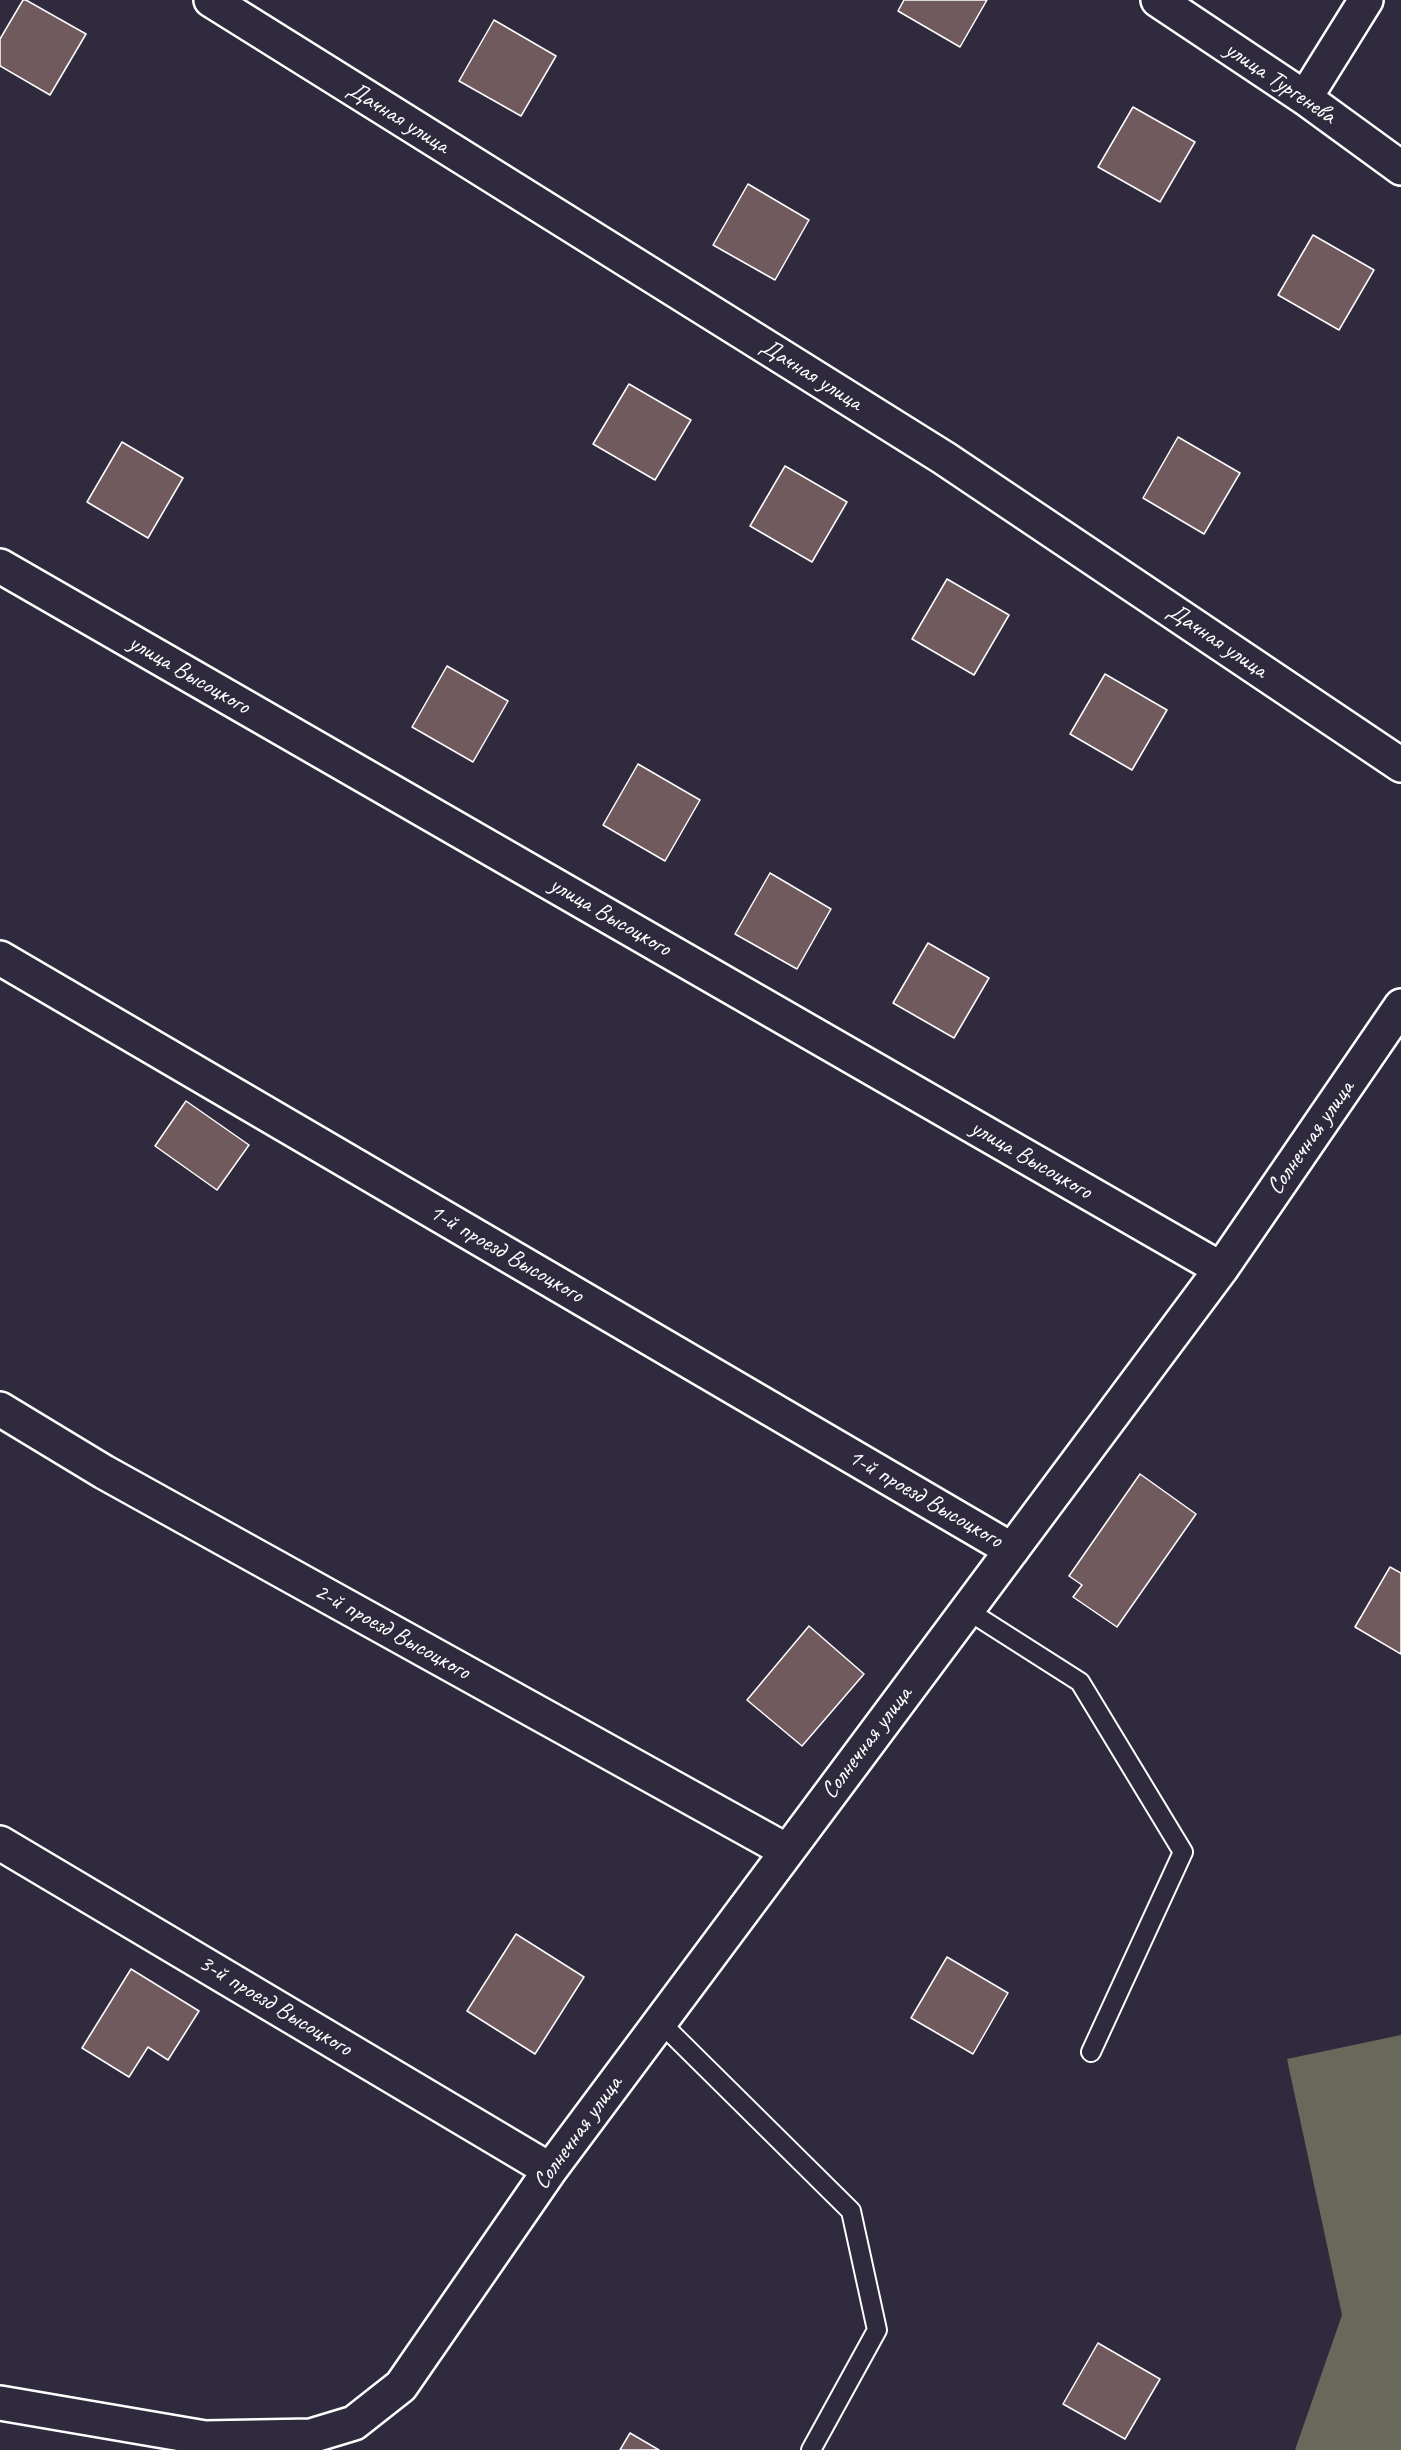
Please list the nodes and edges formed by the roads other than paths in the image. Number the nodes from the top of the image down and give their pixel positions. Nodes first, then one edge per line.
1 (211, 0) edge
2 (1158, 0) edge
3 (1366, 0) edge
4 (1305, 98) junction
5 (1401, 168) edge
6 (0, 566) edge
7 (1401, 765) edge
8 (0, 958) edge
9 (1401, 1006) edge
10 (1221, 1269) junction
11 (0, 1409) edge
12 (1012, 1550) junction
13 (967, 1610) junction
14 (0, 1843) edge
15 (787, 1851) junction
16 (660, 2022) junction
17 (1091, 2052) dead end
18 (550, 2170) junction
19 (0, 2403) edge
20 (205, 2444) edge
21 (811, 2450) edge

1 - 7 street, Дачная улица
2 - 4 street, улица Тургенева
3 - 4 street
4 - 5 street, улица Тургенева
6 - 10 street, улица Высоцкого
8 - 12 street, 1-й проезд Высоцкого
9 - 10 street, Солнечная улица
10 - 12 street, Солнечная улица
11 - 15 street, 2-й проезд Высоцкого
12 - 13 street, Солнечная улица
13 - 15 street, Солнечная улица
13 - 17 lane
14 - 18 street, 3-й проезд Высоцкого
15 - 16 street, Солнечная улица
16 - 18 street, Солнечная улица
16 - 21 lane
18 - 20 street, Солнечная улица
19 - 20 street, Солнечная улица

